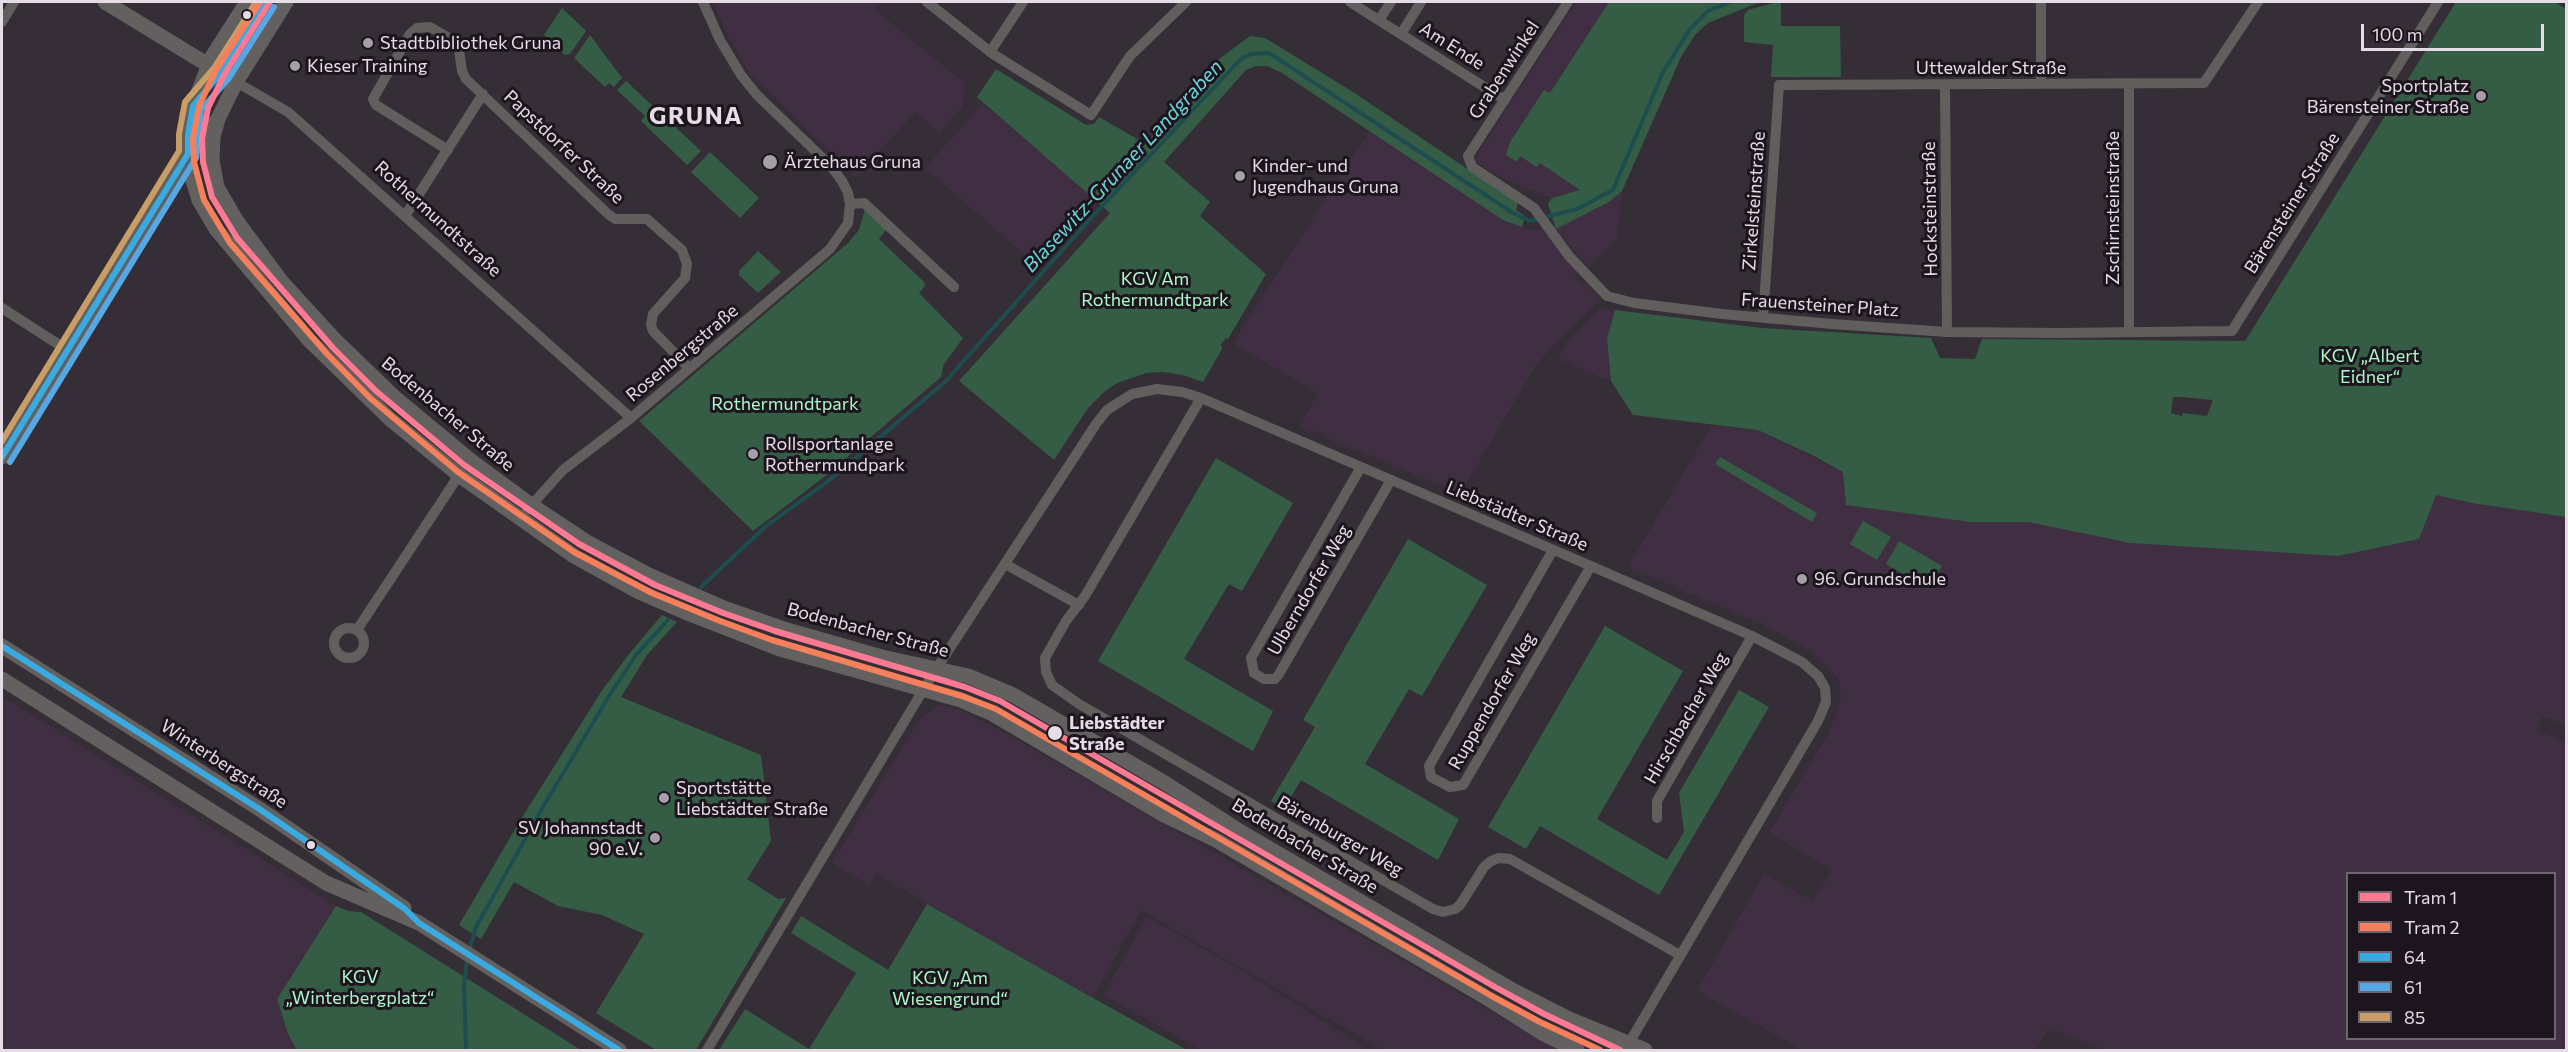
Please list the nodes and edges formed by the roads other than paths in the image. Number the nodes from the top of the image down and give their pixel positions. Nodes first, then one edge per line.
1 (14, 2) edge
2 (105, 2) edge
3 (247, 2) edge
4 (286, 2) edge
5 (703, 2) edge
6 (927, 2) edge
7 (1023, 2) edge
8 (1186, 2) edge
9 (1350, 2) edge
10 (1391, 2) edge
11 (1421, 2) edge
12 (1568, 2) edge
13 (2041, 2) edge
14 (2258, 2) edge
15 (2438, 2) edge
16 (1379, 20) junction
17 (2, 22) edge
18 (1401, 34) junction
19 (990, 52) junction
20 (208, 66) junction
21 (236, 82) junction
22 (2041, 84) junction
23 (2129, 84) junction
24 (1945, 85) junction
25 (1779, 86) joint
26 (483, 94) junction
27 (1505, 100) junction
28 (218, 118) junction
29 (448, 150) junction
30 (188, 154) junction
31 (1468, 156) joint
32 (850, 204) junction
33 (405, 216) junction
34 (954, 287) dead end
35 (2, 308) edge
36 (1763, 318) junction
37 (2232, 331) joint
38 (1947, 332) junction
39 (2129, 332) junction
40 (68, 350) junction
41 (690, 368) junction
42 (1201, 398) junction
43 (631, 418) junction
44 (2, 457) edge
45 (1360, 467) junction
46 (459, 475) junction
47 (1391, 480) junction
48 (531, 505) junction
49 (520, 520) junction
50 (1553, 550) junction
51 (1005, 564) junction
52 (1591, 566) junction
53 (1079, 605) junction
54 (357, 630) dead end
55 (1752, 636) junction
56 (2, 646) edge
57 (936, 669) junction
58 (2, 679) edge
59 (924, 689) junction
60 (1657, 818) dead end
61 (419, 923) junction
62 (1680, 955) junction
63 (1627, 1048) edge
64 (619, 1050) edge
65 (707, 1050) edge
66 (1577, 1050) edge
67 (1645, 1050) edge

1 - 17 street
2 - 20 street, Rothermundtstraße
3 - 20 street
4 - 21 street
5 - 32 street
6 - 19 street
7 - 19 street
8 - 19 street
9 - 16 street, Am Ende
10 - 16 street
11 - 18 street
12 - 27 street, Grabenwinkel
13 - 22 street
14 - 23 street, Uttewalder Straße
15 - 37 street, Bärensteiner Straße
16 - 18 street, Am Ende
18 - 27 street, Am Ende
20 - 21 street, Rothermundtstraße
20 - 30 street
21 - 28 street
21 - 33 street, Rothermundtstraße
22 - 23 street, Uttewalder Straße
22 - 24 street, Uttewalder Straße
23 - 39 street, Zschirnsteinstraße
24 - 25 street, Uttewalder Straße
24 - 38 street, Hocksteinstraße
25 - 36 street, Zirkelsteinstraße
26 - 29 street, Papstdorfer Straße
26 - 29 street, Papstdorfer Straße
26 - 41 street, Papstdorfer Straße
27 - 31 street, Grabenwinkel
28 - 30 street
28 - 48 street, Bodenbacher Straße
29 - 33 street, Papstdorfer Straße
30 - 40 street
30 - 46 street
31 - 36 street, Frauensteiner Platz
32 - 34 street
32 - 41 street, Rosenbergstraße
33 - 43 street, Rothermundtstraße
35 - 40 street
36 - 38 street, Frauensteiner Platz
37 - 39 street, Frauensteiner Platz
38 - 39 street, Frauensteiner Platz
40 - 44 street
41 - 43 street, Rosenbergstraße
42 - 45 street, Liebstädter Straße
42 - 51 street, Liebstädter Straße
42 - 53 street, Bärenburger Weg
43 - 48 street, Rosenbergstraße
45 - 47 street, Liebstädter Straße
45 - 47 street, Ulberndorfer Weg
46 - 49 street
46 - 54 street
47 - 50 street, Liebstädter Straße
48 - 49 street, Rosenbergstraße
48 - 57 street, Bodenbacher Straße
49 - 59 street
50 - 52 street, Liebstädter Straße
50 - 52 street, Ruppendorfer Weg
51 - 53 street
51 - 57 street, Liebstädter Straße
52 - 55 street, Liebstädter Straße
53 - 62 street, Bärenburger Weg
55 - 60 street, Hirschbacher Weg
55 - 62 street, Liebstädter Straße
56 - 61 street, Winterbergstraße
57 - 59 street, Liebstädter Straße
57 - 63 street, Bodenbacher Straße
58 - 61 street, Winterbergstraße
59 - 65 street, Liebstädter Straße
59 - 66 street
61 - 64 street, Winterbergstraße
62 - 63 street, Liebstädter Straße
63 - 67 street, Bodenbacher Straße

